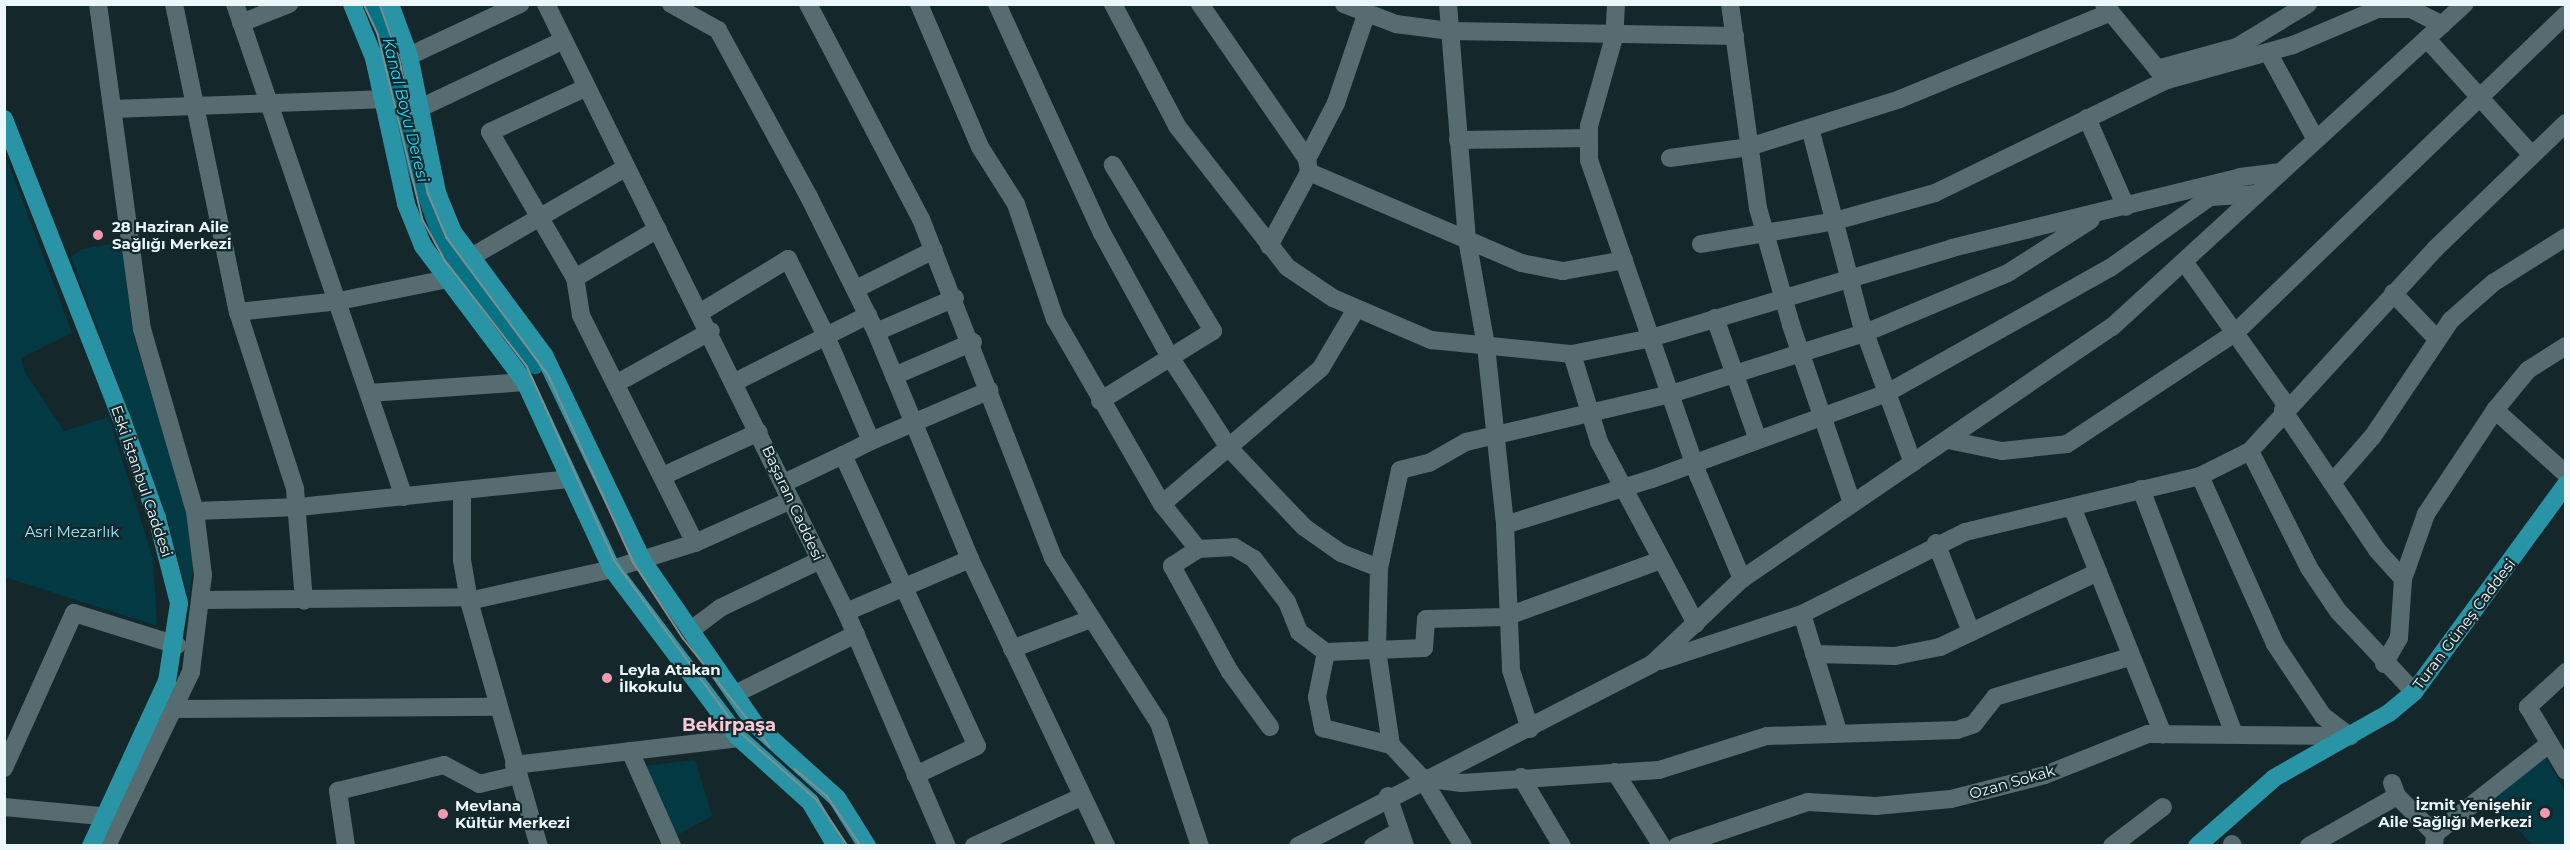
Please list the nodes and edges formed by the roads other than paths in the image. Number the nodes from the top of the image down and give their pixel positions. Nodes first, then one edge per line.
1 (98, 4) edge
2 (174, 4) edge
3 (236, 4) edge
4 (289, 4) edge
5 (352, 4) edge
6 (390, 4) edge
7 (520, 4) edge
8 (546, 4) edge
9 (671, 4) edge
10 (808, 4) edge
11 (919, 4) edge
12 (998, 4) edge
13 (1113, 4) edge
14 (1200, 4) edge
15 (1448, 4) edge
16 (1616, 4) edge
17 (1730, 4) edge
18 (2308, 4) edge
19 (2465, 4) edge
20 (1355, 8) edge
21 (2107, 8) edge
22 (2565, 15) edge
23 (241, 23) junction
24 (2442, 25) junction
25 (1449, 31) junction
26 (1736, 36) junction
27 (1614, 37) junction
28 (2427, 39) junction
29 (564, 40) junction
30 (2268, 52) junction
31 (409, 56) junction
32 (2162, 75) junction
33 (585, 88) junction
34 (2482, 94) junction
35 (382, 99) junction
36 (271, 105) junction
37 (113, 109) junction
38 (199, 109) junction
39 (418, 109) junction
40 (2087, 118) junction
41 (4, 119) edge
42 (2565, 123) edge
43 (1810, 128) junction
44 (1589, 138) junction
45 (4, 139) edge
46 (1458, 140) junction
47 (2316, 140) junction
48 (1749, 147) junction
49 (2530, 153) junction
50 (1670, 158) dead end
51 (1113, 165) dead end
52 (1308, 165) junction
53 (625, 168) junction
54 (2281, 172) junction
55 (2257, 194) junction
56 (2126, 207) junction
57 (2103, 213) junction
58 (538, 218) junction
59 (1835, 221) junction
60 (658, 229) junction
61 (1765, 233) junction
62 (2565, 237) edge
63 (1467, 239) junction
64 (1701, 244) dead end
65 (1269, 246) junction
66 (934, 250) junction
67 (471, 257) junction
68 (1624, 260) junction
69 (2185, 263) junction
70 (1850, 277) junction
71 (575, 278) junction
72 (447, 279) junction
73 (856, 290) junction
74 (2393, 293) junction
75 (1783, 297) junction
76 (955, 298) junction
77 (339, 301) junction
78 (1356, 309) junction
79 (238, 312) junction
80 (701, 312) junction
81 (868, 315) junction
82 (1714, 318) junction
83 (711, 331) junction
84 (876, 332) junction
85 (1865, 333) junction
86 (2235, 333) junction
87 (826, 336) junction
88 (1651, 338) junction
89 (2436, 338) junction
90 (973, 342) junction
91 (1486, 346) junction
92 (2565, 346) edge
93 (1800, 352) junction
94 (1572, 354) junction
95 (1170, 357) junction
96 (1735, 374) junction
97 (894, 376) junction
98 (525, 382) junction
99 (619, 382) junction
100 (735, 382) junction
101 (990, 390) junction
102 (369, 393) junction
103 (1887, 393) junction
104 (1671, 394) junction
105 (1100, 401) junction
106 (2285, 408) junction
107 (2495, 410) junction
108 (1591, 416) junction
109 (1821, 418) junction
110 (912, 421) junction
111 (759, 432) junction
112 (1496, 437) junction
113 (1758, 440) junction
114 (1948, 440) junction
115 (871, 441) junction
116 (1229, 448) junction
117 (2250, 451) junction
118 (843, 455) junction
119 (1694, 462) junction
120 (1913, 464) junction
121 (2565, 474) edge
122 (665, 475) junction
123 (2200, 476) junction
124 (569, 479) junction
125 (2332, 483) junction
126 (2565, 484) edge
127 (1622, 489) junction
128 (2141, 489) junction
129 (788, 492) junction
130 (462, 493) junction
131 (404, 497) junction
132 (1852, 503) junction
133 (1162, 504) junction
134 (299, 507) junction
135 (2072, 507) junction
136 (195, 511) junction
137 (1505, 525) junction
138 (695, 543) junction
139 (1936, 543) junction
140 (1198, 549) junction
141 (642, 560) junction
142 (820, 560) junction
143 (970, 560) junction
144 (1661, 560) junction
145 (1379, 568) junction
146 (612, 569) junction
147 (2098, 572) junction
148 (1743, 579) junction
149 (2403, 579) junction
150 (902, 588) junction
151 (469, 599) junction
152 (203, 600) junction
153 (304, 601) junction
154 (846, 612) junction
155 (1802, 614) junction
156 (1505, 617) junction
157 (1088, 620) junction
158 (1696, 624) junction
159 (691, 630) junction
160 (1971, 632) junction
161 (856, 634) junction
162 (173, 644) junction
163 (1012, 649) junction
164 (1377, 650) junction
165 (1326, 652) junction
166 (1814, 654) junction
167 (2129, 657) junction
168 (1653, 664) junction
169 (2384, 664) junction
170 (2565, 672) edge
171 (2414, 692) junction
172 (735, 694) junction
173 (498, 707) junction
174 (176, 708) junction
175 (1270, 727) dead end
176 (1530, 729) junction
177 (1838, 731) junction
178 (2233, 731) junction
179 (2163, 734) junction
180 (2350, 736) junction
181 (739, 738) junction
182 (2549, 744) junction
183 (1391, 745) junction
184 (630, 752) junction
185 (4, 768) edge
186 (515, 770) junction
187 (2565, 771) edge
188 (1615, 772) junction
189 (916, 775) junction
190 (1521, 777) junction
191 (1422, 778) junction
192 (1081, 796) junction
193 (1388, 796) junction
194 (4, 807) edge
195 (2163, 807) dead end
196 (96, 815) junction
197 (1402, 838) edge
198 (2435, 840) edge
199 (2119, 844) edge
200 (83, 846) edge
201 (91, 846) edge
202 (107, 846) edge
203 (346, 846) edge
204 (539, 846) edge
205 (672, 846) edge
206 (836, 846) edge
207 (867, 846) edge
208 (947, 846) edge
209 (974, 846) edge
210 (1106, 846) edge
211 (1200, 846) edge
212 (1298, 846) edge
213 (1373, 846) edge
214 (1463, 846) edge
215 (1562, 846) edge
216 (1662, 846) edge
217 (1677, 846) edge
218 (2197, 846) edge
219 (2309, 846) edge

1 - 37 street
2 - 38 street
3 - 23 street
4 - 23 street
5 - 35 main road
6 - 31 main road
7 - 31 street
8 - 29 street, Başaran Caddesi
9 - 73 street
10 - 66 street
11 - 105 street
12 - 95 street
13 - 65 street
14 - 52 street
15 - 25 street
16 - 27 street
17 - 26 street
18 - 32 street
19 - 24 street
20 - 25 street
20 - 52 street
21 - 32 street
21 - 43 street
22 - 34 street
23 - 36 street
24 - 28 street
24 - 30 street
25 - 27 street
25 - 46 street
26 - 27 street
26 - 48 street
27 - 44 street
28 - 34 street
28 - 47 street
29 - 33 street, Başaran Caddesi
29 - 39 street
30 - 32 street
30 - 47 street
31 - 39 main road
32 - 40 street
33 - 53 street, Başaran Caddesi
33 - 58 street
34 - 49 street
34 - 86 street
35 - 36 street
35 - 72 main road
36 - 38 street
36 - 77 street
37 - 38 street
37 - 136 street
38 - 79 street
39 - 67 main road
40 - 56 street
40 - 59 street
41 - 162 main road, Eski İstanbul Caddesi
42 - 49 street
43 - 48 street
43 - 59 street
44 - 46 street
44 - 68 street
45 - 162 main road, Eski İstanbul Caddesi
46 - 63 street
47 - 54 street
48 - 50 street
48 - 61 street
49 - 74 street
51 - 95 street
52 - 63 street
52 - 65 street
53 - 58 street
53 - 60 street, Başaran Caddesi
54 - 55 street
54 - 56 street
55 - 69 street
55 - 103 street
56 - 57 street
57 - 70 street
57 - 85 street
58 - 67 street
58 - 71 street
59 - 61 street
59 - 70 street
60 - 71 street
60 - 80 street, Başaran Caddesi
61 - 64 street
61 - 75 street
62 - 89 street
63 - 68 street
63 - 91 street
65 - 78 street
66 - 73 street
66 - 76 street
67 - 141 main road
68 - 88 street
69 - 86 street
69 - 114 street
70 - 75 street
70 - 85 street
71 - 99 street
72 - 77 street
72 - 98 main road
73 - 81 street
74 - 89 street
74 - 106 street
75 - 82 street
75 - 93 street
76 - 84 street
76 - 90 street
77 - 79 street
77 - 102 street
78 - 91 street
78 - 116 street
79 - 134 street
80 - 83 street, Başaran Caddesi
80 - 87 street
81 - 84 street
81 - 87 street
82 - 88 street
82 - 96 street
83 - 99 street
83 - 100 street, Başaran Caddesi
84 - 97 street
85 - 93 street
85 - 103 street
86 - 106 street
86 - 114 street
87 - 100 street
87 - 115 street
88 - 94 street
88 - 104 street
89 - 125 street
90 - 97 street
90 - 101 street
91 - 94 street
91 - 112 street
92 - 107 street
93 - 96 street
93 - 109 street
94 - 108 street
95 - 105 street
95 - 116 street
96 - 104 street
96 - 113 street
97 - 110 street
98 - 102 street
98 - 124 main road
99 - 122 street
100 - 111 street, Başaran Caddesi
101 - 110 street
101 - 157 street
102 - 131 street
103 - 109 street
103 - 120 street
104 - 108 street
104 - 119 street
105 - 133 street
106 - 117 street
106 - 125 street
107 - 121 street
107 - 149 street
108 - 112 street
108 - 127 street
109 - 113 street
109 - 132 street
110 - 115 street
110 - 143 street
111 - 122 street
111 - 129 street, Başaran Caddesi
112 - 137 street
112 - 145 street
113 - 119 street
114 - 120 street
115 - 118 street
116 - 133 street
116 - 145 street
117 - 123 street
117 - 169 street
118 - 129 street
118 - 150 street
119 - 127 street
119 - 148 street
120 - 132 street
122 - 138 street
123 - 128 street
123 - 180 street
124 - 130 street
124 - 146 main road
125 - 149 street
126 - 171 main road, Turan Güneş Caddesi
127 - 137 street
127 - 144 street
128 - 135 street
128 - 178 street
129 - 138 street
129 - 142 street, Başaran Caddesi
130 - 131 street
130 - 151 street
131 - 134 street
132 - 148 street
133 - 140 street
134 - 136 street
134 - 153 street
135 - 139 street
135 - 147 street
136 - 152 street
137 - 156 street
138 - 141 street
139 - 155 street
139 - 160 street
140 - 165 street
140 - 175 street
141 - 146 street
141 - 159 main road
142 - 154 street, Başaran Caddesi
142 - 159 street
143 - 150 street
143 - 163 street
144 - 156 street
144 - 158 street
145 - 164 street
146 - 151 street
146 - 181 main road
147 - 160 street
147 - 167 street
148 - 158 street
149 - 169 street
150 - 154 street
150 - 189 street
151 - 153 street
151 - 173 street
152 - 153 street
152 - 174 street
154 - 161 street, Başaran Caddesi
155 - 166 street
155 - 168 street
156 - 164 street
156 - 176 street
157 - 163 street
157 - 211 street
158 - 168 street
159 - 172 main road
160 - 166 street
161 - 172 street
161 - 189 street, Başaran Caddesi
162 - 185 street
162 - 196 main road, Eski İstanbul Caddesi
163 - 192 street
164 - 165 street
164 - 183 street
165 - 183 street
166 - 177 street
167 - 177 street
167 - 179 street
168 - 176 street
169 - 171 street
170 - 182 street
171 - 180 main road, Turan Güneş Caddesi
172 - 207 main road
173 - 174 street
173 - 186 street
174 - 202 street
176 - 191 street
177 - 188 street
178 - 179 street, Ozan Sokak
178 - 180 street, Ozan Sokak
179 - 217 street, Ozan Sokak
180 - 218 main road, Turan Güneş Caddesi
181 - 184 street
181 - 206 main road
182 - 187 street
182 - 198 street
183 - 191 street
184 - 186 street
184 - 205 street
186 - 203 street
186 - 204 street
188 - 190 street
188 - 216 street
189 - 208 street, Başaran Caddesi
190 - 191 street
190 - 215 street
191 - 193 street
191 - 214 street
192 - 209 street
192 - 210 street
193 - 197 street
193 - 212 street
194 - 196 street
195 - 199 street
196 - 200 main road, Eski İstanbul Caddesi
196 - 201 main road, Eski İstanbul Caddesi
197 - 213 street
198 - 219 street

